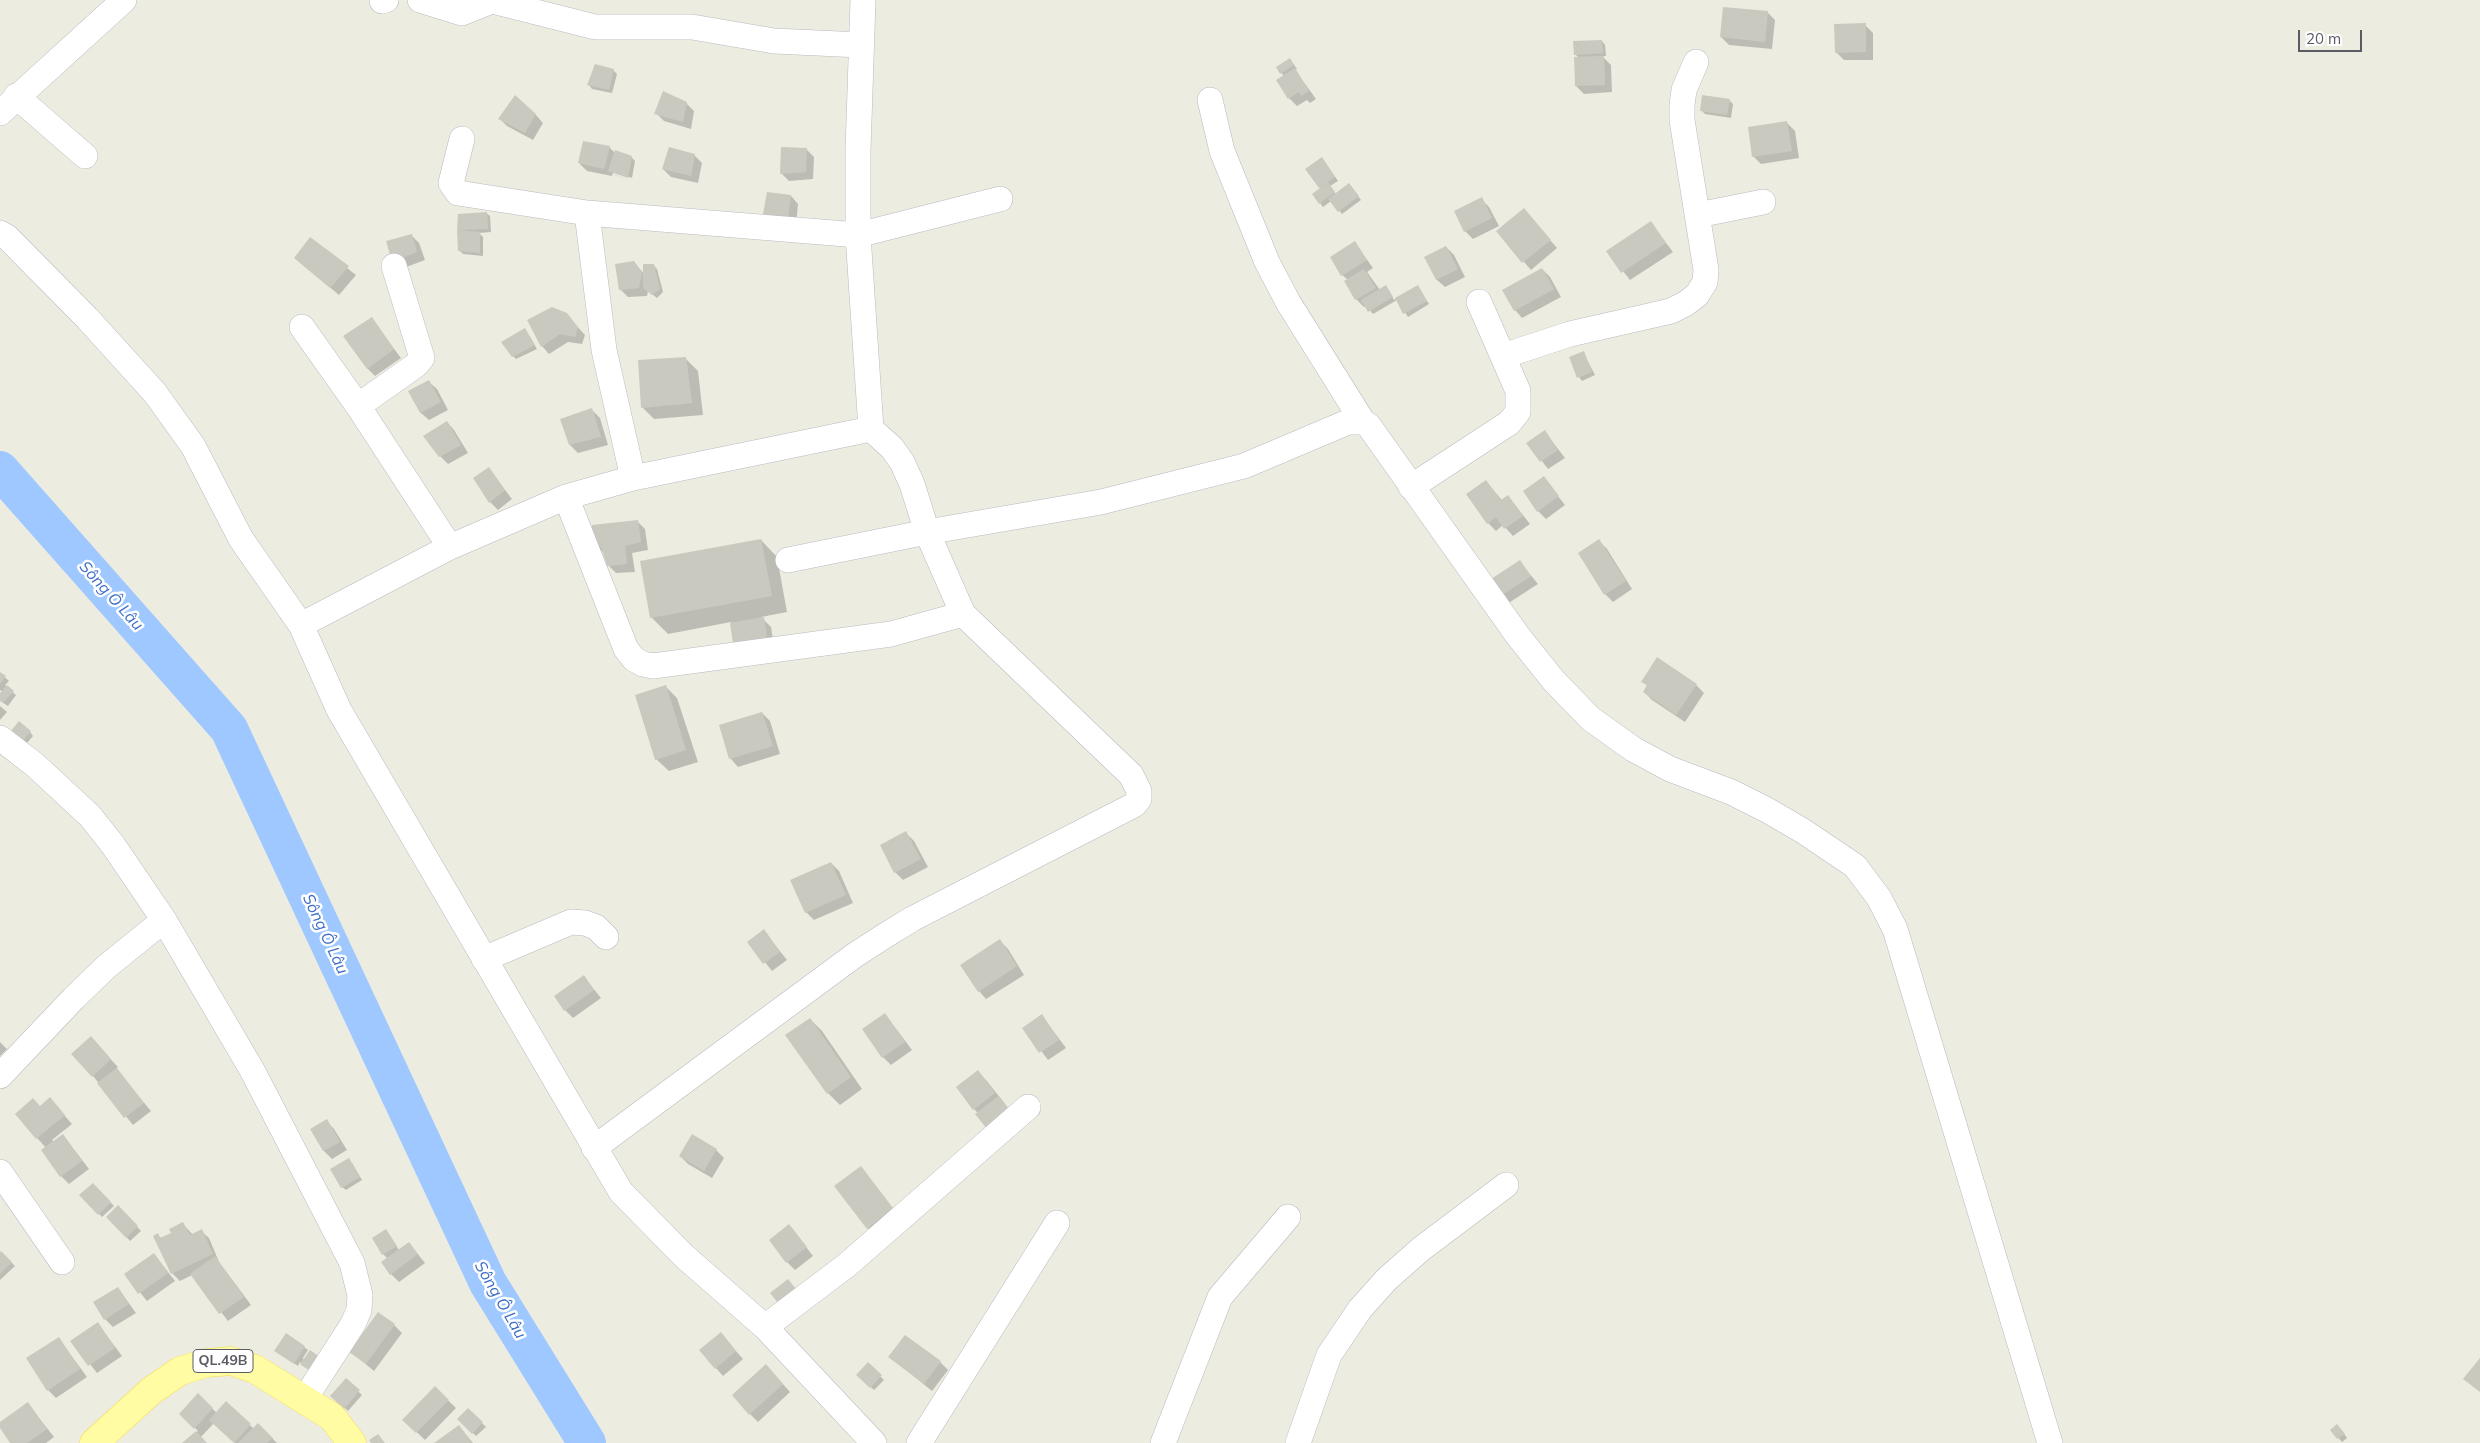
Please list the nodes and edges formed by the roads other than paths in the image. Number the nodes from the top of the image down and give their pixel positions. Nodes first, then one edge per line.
1 (124, 0) edge
2 (420, 0) edge
3 (864, 0) edge
4 (861, 45) junction
5 (1696, 62) dead end
6 (1210, 100) dead end
7 (8, 105) edge
8 (462, 139) dead end
9 (85, 156) dead end
10 (1000, 198) dead end
11 (1763, 202) dead end
12 (586, 213) junction
13 (1698, 215) junction
14 (0, 233) edge
15 (858, 235) junction
16 (394, 266) dead end
17 (1479, 302) dead end
18 (302, 327) dead end
19 (1503, 356) junction
20 (358, 406) junction
21 (1363, 422) junction
22 (871, 429) junction
23 (633, 478) junction
24 (1411, 487) junction
25 (566, 497) junction
26 (927, 532) junction
27 (450, 547) junction
28 (788, 560) dead end
29 (962, 614) junction
30 (301, 625) junction
31 (0, 738) edge
32 (164, 920) junction
33 (606, 938) dead end
34 (484, 959) junction
35 (0, 1076) edge
36 (1028, 1107) dead end
37 (594, 1148) junction
38 (0, 1172) edge
39 (1506, 1185) dead end
40 (1288, 1217) dead end
41 (1057, 1223) dead end
42 (62, 1262) dead end
43 (765, 1327) junction
44 (304, 1400) junction
45 (94, 1443) edge
46 (352, 1443) edge
47 (874, 1443) edge
48 (919, 1443) edge
49 (1163, 1443) edge
50 (1298, 1443) edge
51 (2050, 1443) edge

1 - 7 street
2 - 4 street
3 - 4 street
4 - 15 street
5 - 13 street
6 - 21 street
7 - 9 street
8 - 12 street
10 - 15 street
11 - 13 street
12 - 15 street
12 - 23 street
13 - 19 street
14 - 30 street
15 - 22 street
16 - 20 street
17 - 19 street
18 - 20 street
19 - 24 street
20 - 27 street
21 - 24 street
21 - 26 street
22 - 23 street
22 - 26 street
23 - 25 street
24 - 51 street
25 - 27 street
25 - 29 street
26 - 28 street
26 - 29 street
27 - 30 street
29 - 37 street
30 - 34 street
31 - 32 street
32 - 35 street
32 - 44 street
33 - 34 street
34 - 37 street
36 - 43 street
37 - 43 street
38 - 42 street
39 - 50 street
40 - 49 street
41 - 48 street
43 - 47 street
44 - 45 main road, QL.49B
44 - 46 main road, QL.49B

